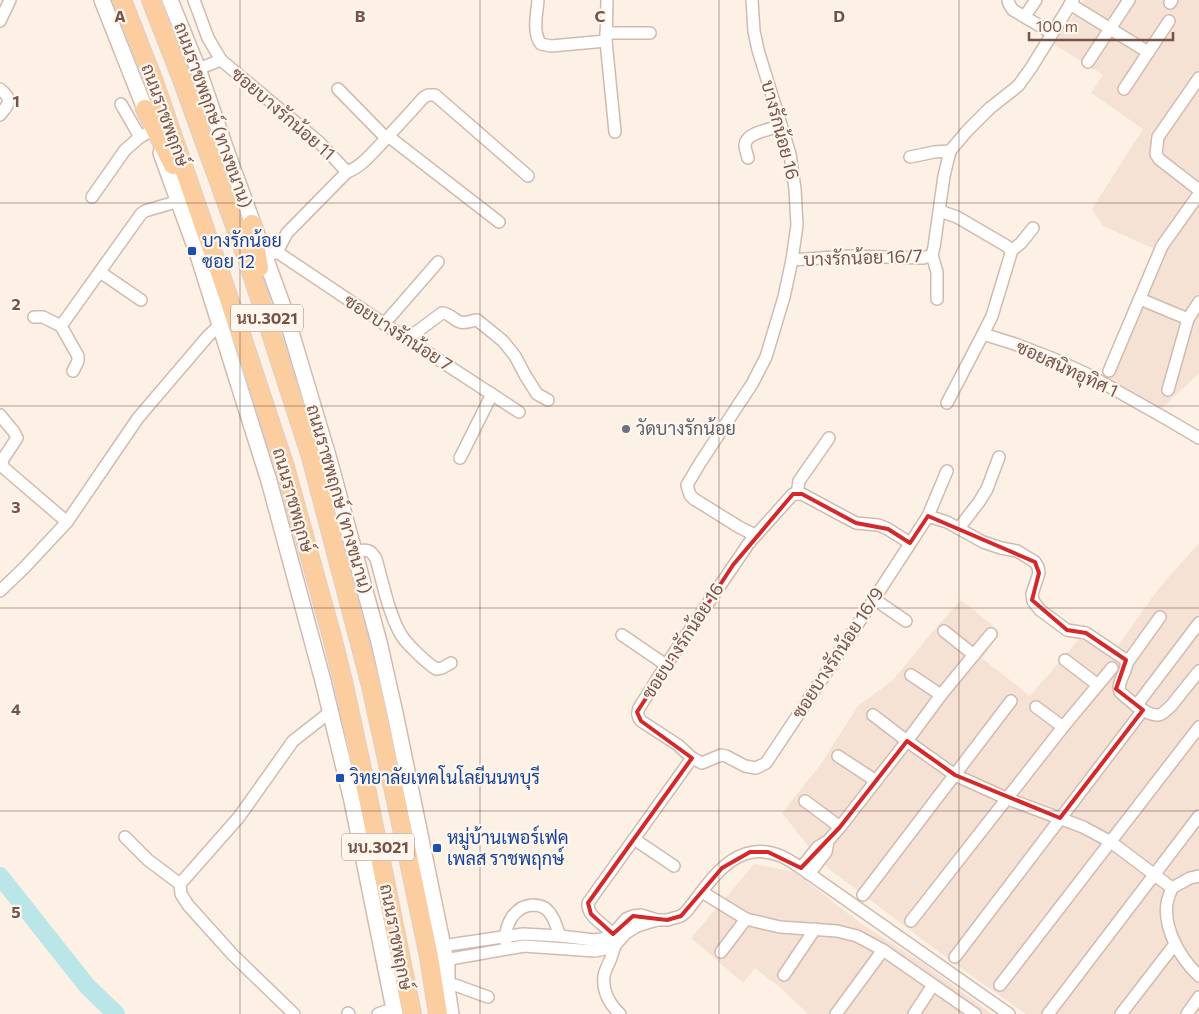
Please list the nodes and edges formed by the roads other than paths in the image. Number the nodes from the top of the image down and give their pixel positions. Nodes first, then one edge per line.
1 (10, 0) edge
2 (102, 0) edge
3 (122, 0) edge
4 (152, 0) edge
5 (170, 0) edge
6 (194, 0) edge
7 (538, 0) edge
8 (607, 0) edge
9 (752, 0) edge
10 (1008, 0) edge
11 (1036, 0) edge
12 (1129, 0) edge
13 (1072, 2) edge
14 (1025, 16) junction
15 (0, 21) edge
16 (1169, 21) dead end
17 (1111, 28) junction
18 (650, 33) dead end
19 (1052, 33) junction
20 (606, 37) junction
21 (1148, 52) junction
22 (222, 60) junction
23 (1088, 62) dead end
24 (198, 69) junction
25 (1199, 78) edge
26 (0, 88) edge
27 (338, 89) dead end
28 (1124, 89) dead end
29 (121, 104) dead end
30 (146, 109) junction
31 (0, 115) edge
32 (782, 126) junction
33 (614, 132) dead end
34 (146, 134) junction
35 (387, 137) junction
36 (950, 151) junction
37 (910, 156) dead end
38 (748, 158) dead end
39 (347, 172) junction
40 (528, 176) dead end
41 (1199, 190) edge
42 (1199, 194) edge
43 (92, 197) dead end
44 (179, 201) junction
45 (940, 211) junction
46 (499, 222) dead end
47 (252, 224) junction
48 (1033, 228) dead end
49 (206, 230) junction
50 (1012, 250) junction
51 (271, 255) junction
52 (932, 255) junction
53 (792, 260) junction
54 (438, 262) dead end
55 (100, 272) junction
56 (1140, 298) junction
57 (936, 299) dead end
58 (141, 300) dead end
59 (1199, 302) edge
60 (266, 315) junction
61 (34, 317) dead end
62 (1188, 319) junction
63 (384, 324) junction
64 (220, 325) junction
65 (61, 326) junction
66 (983, 334) junction
67 (407, 339) junction
68 (73, 371) dead end
69 (1109, 371) dead end
70 (1168, 390) dead end
71 (492, 394) junction
72 (548, 400) dead end
73 (947, 403) dead end
74 (519, 412) dead end
75 (0, 415) edge
76 (829, 438) dead end
77 (1199, 438) edge
78 (999, 457) dead end
79 (460, 458) dead end
80 (2, 471) edge
81 (948, 472) dead end
82 (797, 494) junction
83 (928, 516) junction
84 (67, 522) junction
85 (959, 528) junction
86 (755, 535) junction
87 (910, 543) junction
88 (354, 551) junction
89 (0, 591) edge
90 (874, 599) junction
91 (1160, 617) dead end
92 (906, 621) dead end
93 (1199, 623) edge
94 (944, 631) dead end
95 (991, 634) dead end
96 (622, 635) dead end
97 (974, 655) junction
98 (1065, 660) dead end
99 (451, 663) dead end
100 (1127, 663) junction
101 (666, 665) junction
102 (1112, 668) dead end
103 (1199, 670) edge
104 (911, 675) dead end
105 (1098, 684) junction
106 (380, 685) junction
107 (941, 695) junction
108 (1011, 701) dead end
109 (1036, 707) dead end
110 (1140, 708) junction
111 (330, 712) junction
112 (873, 715) dead end
113 (1063, 727) junction
114 (1199, 727) edge
115 (907, 741) junction
116 (838, 756) dead end
117 (692, 758) junction
118 (955, 775) junction
119 (876, 782) junction
120 (1008, 799) junction
121 (805, 801) dead end
122 (1199, 816) edge
123 (1060, 818) junction
124 (840, 827) junction
125 (126, 837) dead end
126 (634, 839) junction
127 (1111, 842) junction
128 (674, 866) dead end
129 (805, 871) junction
130 (1155, 875) junction
131 (1199, 876) edge
132 (180, 884) junction
133 (1172, 888) junction
134 (702, 892) junction
135 (863, 895) dead end
136 (746, 919) junction
137 (911, 921) dead end
138 (815, 929) junction
139 (505, 936) junction
140 (560, 936) junction
141 (614, 939) junction
142 (1175, 944) junction
143 (506, 949) junction
144 (883, 950) junction
145 (721, 952) dead end
146 (445, 957) junction
147 (955, 957) dead end
148 (784, 975) dead end
149 (1199, 976) edge
150 (456, 985) junction
151 (933, 985) junction
152 (1000, 985) dead end
153 (488, 997) dead end
154 (1199, 997) edge
155 (386, 1013) edge
156 (294, 1014) edge
157 (412, 1014) edge
158 (438, 1014) edge
159 (451, 1014) edge
160 (460, 1014) edge
161 (620, 1014) edge
162 (836, 1014) edge
163 (914, 1014) edge
164 (975, 1014) edge
165 (1009, 1014) edge
166 (1048, 1014) edge
167 (1121, 1014) edge
168 (1187, 1014) edge

1 - 15 street
2 - 30 main road, นบ.3021
3 - 49 main road, ถนนราชพฤกษ์ / นบ.3021
4 - 60 main road, ถนนราชพฤกษ์ / นบ.3021
5 - 24 main road, ถนนราชพฤกษ์ (ทางขนาน) / นบ.3021
6 - 22 street, ซอยบางรักน้อย 11
7 - 20 street
8 - 20 street
9 - 32 street, บางรักน้อย 16
10 - 14 street
11 - 14 street
12 - 17 street
13 - 17 street
13 - 19 street, บางรักน้อย 16/7
14 - 19 street
16 - 21 street
17 - 21 street
17 - 23 street
18 - 20 street
19 - 36 street, บางรักน้อย 16/7
20 - 33 street
21 - 28 street
22 - 24 street
22 - 39 street, ซอยบางรักน้อย 11
24 - 47 main road, ถนนราชพฤกษ์ (ทางขนาน) / นบ.3021
25 - 41 street
26 - 31 street
27 - 35 street
29 - 34 street
30 - 34 main road, นบ.3021
30 - 49 main road
32 - 38 street
32 - 53 street, บางรักน้อย 16
34 - 43 street
34 - 44 main road, นบ.3021
35 - 39 street
35 - 40 street
35 - 46 street
36 - 37 street
36 - 45 street, บางรักน้อย 16/7
39 - 51 street, ซอยบางรักน้อย 11
42 - 56 street
44 - 55 street
44 - 64 main road, นบ.3021
45 - 50 street
45 - 52 street, บางรักน้อย 16/7
47 - 51 main road, ถนนราชพฤกษ์ (ทางขนาน) / นบ.3021
47 - 60 main road
48 - 50 street
49 - 157 main road, ถนนราชพฤกษ์ / นบ.3021
50 - 66 street
51 - 63 street, ซอยบางรักน้อย 7
51 - 88 main road, ถนนราชพฤกษ์ (ทางขนาน) / นบ.3021
52 - 53 street, บางรักน้อย 16/7
52 - 57 street
53 - 86 street
54 - 63 street
55 - 58 street
55 - 65 street
56 - 62 street
56 - 69 street
59 - 62 street
60 - 106 main road, ถนนราชพฤกษ์ / นบ.3021
61 - 65 street
62 - 70 street
63 - 67 street, ซอยบางรักน้อย 7
64 - 84 street
64 - 111 main road, นบ.3021
65 - 68 street
66 - 73 street
66 - 77 street, ซอยสนิทอุทิศ 1
67 - 71 street, ซอยบางรักน้อย 7
67 - 72 street
71 - 74 street, ซอยบางรักน้อย 7
71 - 79 street
75 - 80 street
76 - 82 street
78 - 85 street
80 - 84 street
81 - 83 street, ซอยบางรักน้อย 16/9
82 - 86 street, ซอยบางรักน้อย 16
82 - 87 street
83 - 85 street
83 - 87 street, ซอยบางรักน้อย 16/9
84 - 89 street
85 - 100 street
86 - 101 street, ซอยบางรักน้อย 16
87 - 90 street, ซอยบางรักน้อย 16/9
88 - 99 street
88 - 106 main road, ถนนราชพฤกษ์ (ทางขนาน) / นบ.3021
90 - 92 street
90 - 117 street, ซอยบางรักน้อย 16/9
91 - 100 street
93 - 110 street
94 - 97 street
95 - 97 street
96 - 101 street
97 - 107 street
98 - 105 street
100 - 110 street
101 - 117 street, ซอยบางรักน้อย 16
102 - 105 street
103 - 110 street
104 - 107 street
105 - 113 street
106 - 146 main road, ถนนราชพฤกษ์ (ทางขนาน) / นบ.3021
106 - 158 main road, ถนนราชพฤกษ์ / นบ.3021
107 - 115 street
108 - 118 street
109 - 113 street
110 - 123 street
111 - 132 street
111 - 155 main road, นบ.3021
112 - 115 street
113 - 120 street
114 - 127 street
115 - 118 street
115 - 119 street
116 - 119 street
117 - 126 street
118 - 120 street
118 - 135 street
119 - 124 street
120 - 123 street
120 - 137 street
121 - 124 street
122 - 130 street
123 - 127 street
123 - 147 street
124 - 129 street
125 - 132 street
126 - 128 street
126 - 141 street
127 - 130 street
127 - 152 street
129 - 134 street
129 - 165 street
130 - 133 street
130 - 166 street
131 - 133 street
132 - 156 street
133 - 142 street
134 - 136 street
134 - 141 street
136 - 138 street
136 - 145 street
138 - 144 street
138 - 148 street
139 - 140 street
139 - 140 street
139 - 143 street
139 - 146 street
140 - 141 street
141 - 143 street
141 - 161 street
142 - 149 street
142 - 167 street
143 - 146 street
144 - 151 street
144 - 162 street
146 - 150 main road
146 - 159 main road, ถนนราชพฤกษ์ (ทางขนาน) / นบ.3021
150 - 153 street
150 - 160 main road
151 - 163 street
151 - 164 street
154 - 168 street

